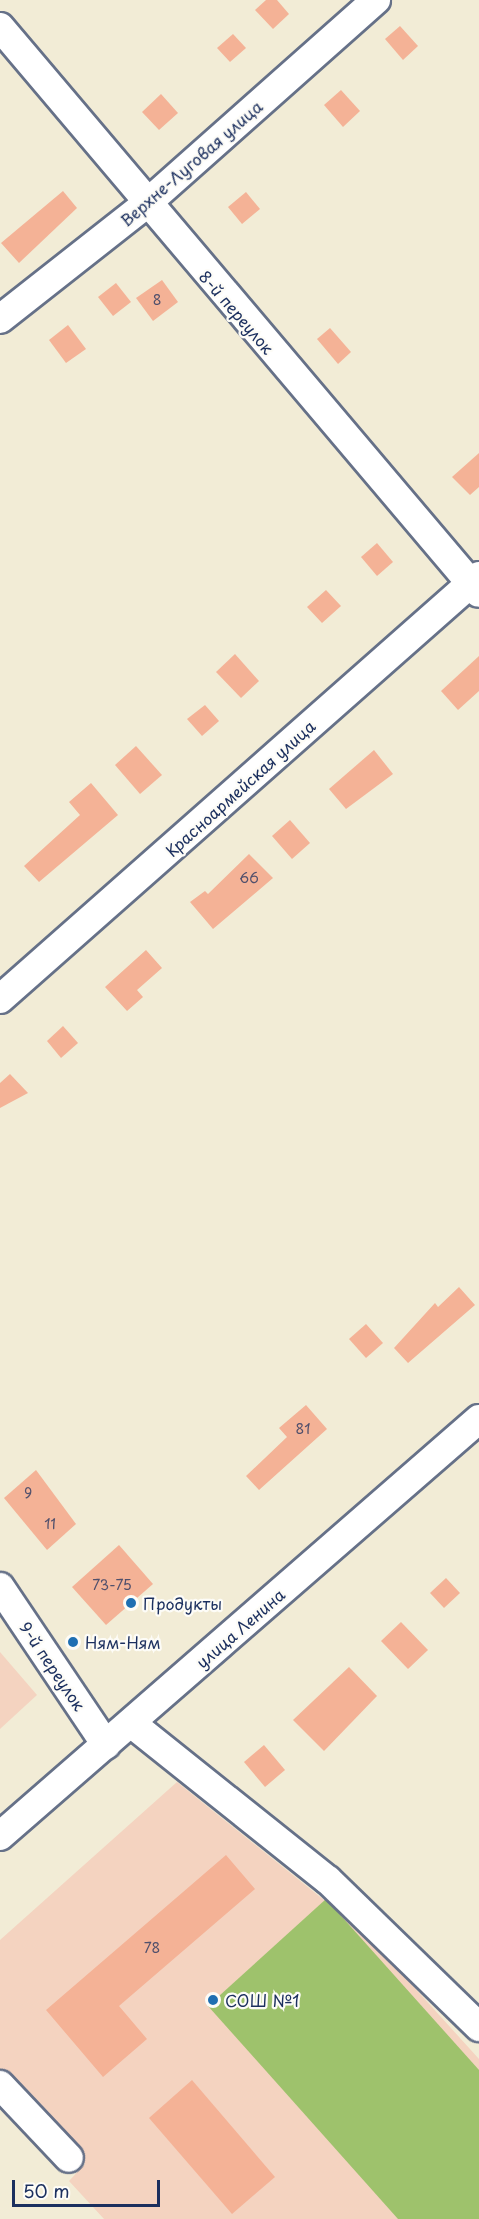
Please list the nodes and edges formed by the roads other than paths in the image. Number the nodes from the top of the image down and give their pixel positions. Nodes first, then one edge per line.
1 (376, 0) edge
2 (0, 27) edge
3 (145, 205) junction
4 (0, 319) edge
5 (476, 584) edge
6 (0, 999) edge
7 (479, 1419) edge
8 (0, 1587) edge
9 (131, 1723) junction
10 (106, 1745) junction
11 (0, 1836) edge
12 (479, 2026) edge
13 (0, 2085) edge
14 (69, 2158) dead end

1 - 3 street, Верхне-Луговая улица
2 - 3 street, 8-й переулок
3 - 4 street, Верхне-Луговая улица
3 - 5 street, 8-й переулок
5 - 6 street, Красноармейская улица
7 - 9 street, улица Ленина
8 - 10 street, 9-й переулок
9 - 10 street, улица Ленина
9 - 12 street
10 - 11 street, улица Ленина
13 - 14 street

